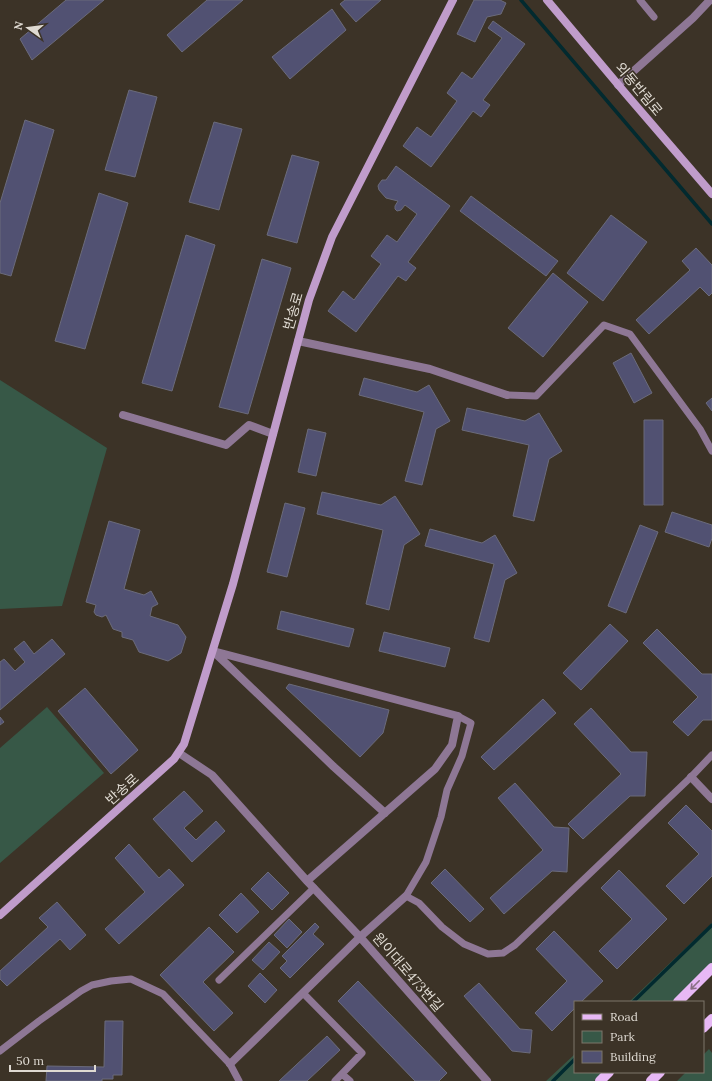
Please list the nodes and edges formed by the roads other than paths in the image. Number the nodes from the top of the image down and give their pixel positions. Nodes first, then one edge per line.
1 (453, 0) edge
2 (547, 0) edge
3 (640, 0) edge
4 (710, 0) edge
5 (654, 17) dead end
6 (618, 85) junction
7 (712, 194) edge
8 (298, 341) junction
9 (507, 395) joint
10 (123, 415) dead end
11 (273, 434) junction
12 (712, 452) edge
13 (213, 651) junction
14 (458, 716) junction
15 (179, 753) junction
16 (712, 754) edge
17 (691, 777) junction
18 (712, 799) edge
19 (385, 813) junction
20 (307, 881) junction
21 (314, 888) junction
22 (406, 896) junction
23 (0, 915) edge
24 (360, 937) junction
25 (712, 968) edge
26 (219, 980) dead end
27 (303, 993) junction
28 (679, 1001) edge
29 (712, 1019) edge
30 (704, 1027) edge
31 (0, 1050) edge
32 (230, 1064) junction
33 (608, 1073) edge
34 (659, 1073) edge
35 (342, 1074) junction
36 (239, 1081) edge
37 (335, 1081) edge
38 (350, 1081) edge
39 (487, 1081) edge
40 (600, 1081) edge
41 (650, 1081) edge

1 - 8 street, 반송로
2 - 6 street, 외동반림로
3 - 5 lane
4 - 6 street
6 - 7 street, 외동반림로
8 - 9 street
8 - 11 street, 반송로
9 - 12 lane
10 - 11 street
11 - 13 street, 반송로
13 - 14 street
13 - 15 street, 반송로
13 - 19 street
14 - 19 street
14 - 22 lane
15 - 20 street, 원이대로473번길
15 - 23 street, 반송로
16 - 17 lane
17 - 18 street
17 - 22 lane
19 - 20 street
20 - 21 street, 원이대로473번길
21 - 24 street, 원이대로473번길
21 - 26 lane
22 - 24 street
24 - 27 street
24 - 39 street, 원이대로473번길
25 -> 28 main road
27 - 32 street
27 - 35 lane
29 - 30 main road
31 - 32 lane
32 - 36 lane
33 - 40 main road
34 - 41 main road
35 - 37 lane
35 - 38 lane

